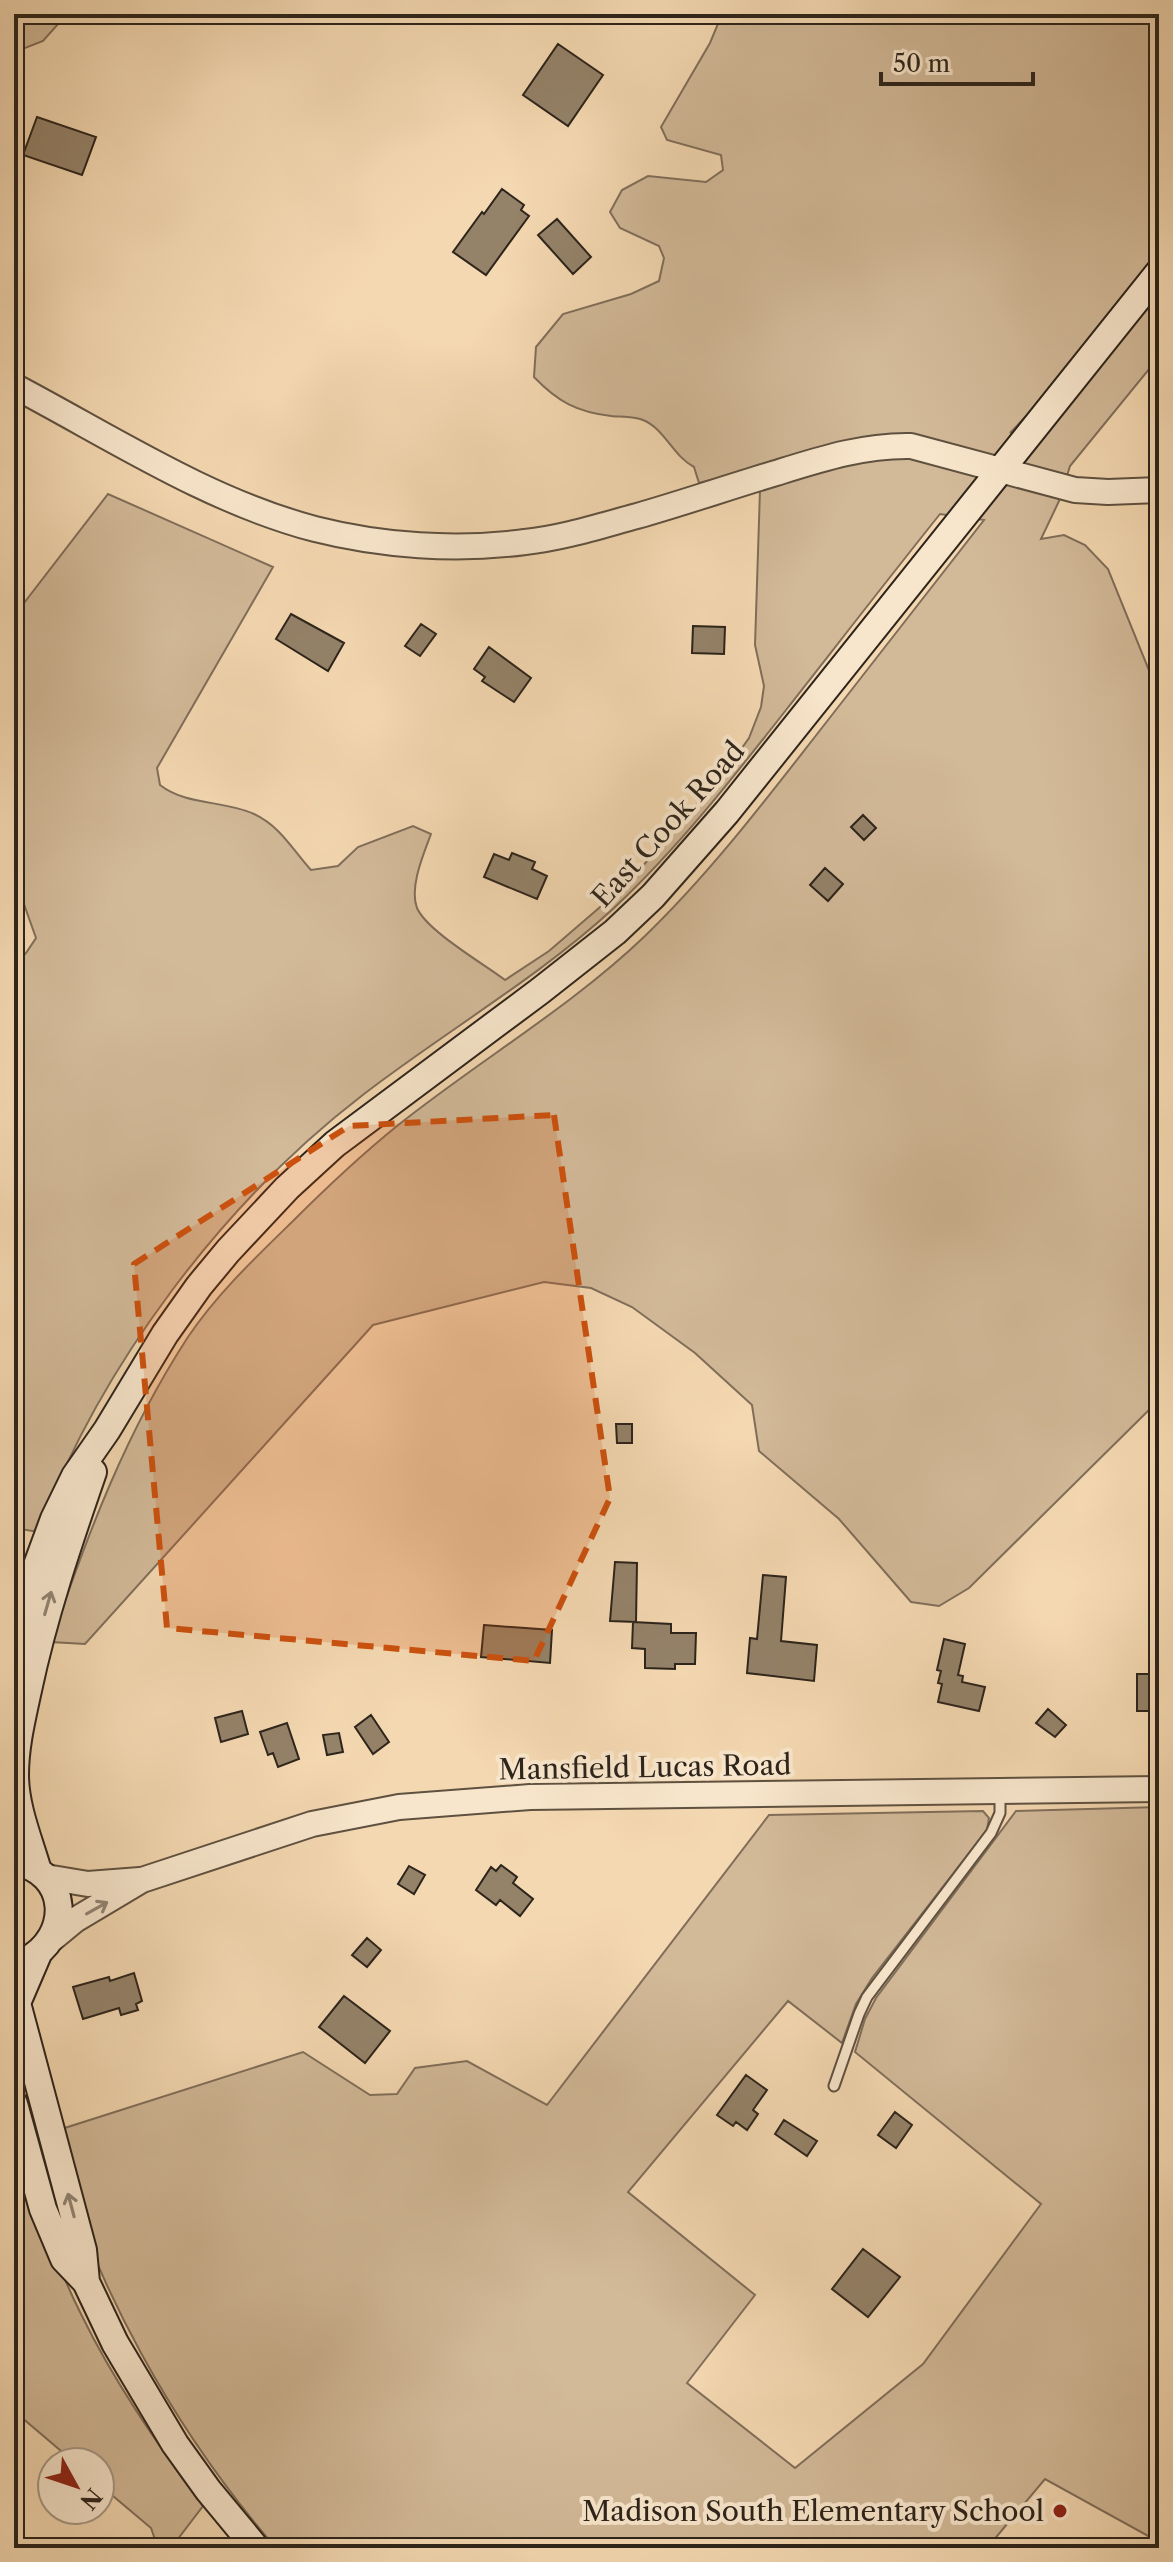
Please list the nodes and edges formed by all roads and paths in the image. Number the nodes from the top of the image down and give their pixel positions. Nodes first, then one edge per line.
1 (1159, 272) edge
2 (14, 386) edge
3 (1001, 468) junction
4 (1159, 490) edge
5 (107, 1430) junction
6 (14, 1647) edge
7 (1159, 1789) edge
8 (1000, 1792) junction
9 (33, 1870) edge
10 (142, 1880) junction
11 (35, 1952) edge
12 (834, 2086) dead end
13 (14, 2104) edge
14 (86, 2282) junction
15 (256, 2548) edge

1 - 3 main road, East Cook Road
2 - 3 street
3 - 4 street
3 - 5 main road, East Cook Road
5 - 6 main road, East Cook Road
9 -> 5 main road, East Cook Road
7 - 8 street, Mansfield Lucas Road
8 - 10 street, Mansfield Lucas Road
8 - 12 lane
9 - 10 street, Mansfield Lucas Road
9 - 11 main road, East Cook Road
11 -> 10 street, Mansfield Lucas Road
14 -> 11 main road, East Cook Road
13 - 14 main road
14 - 15 main road

